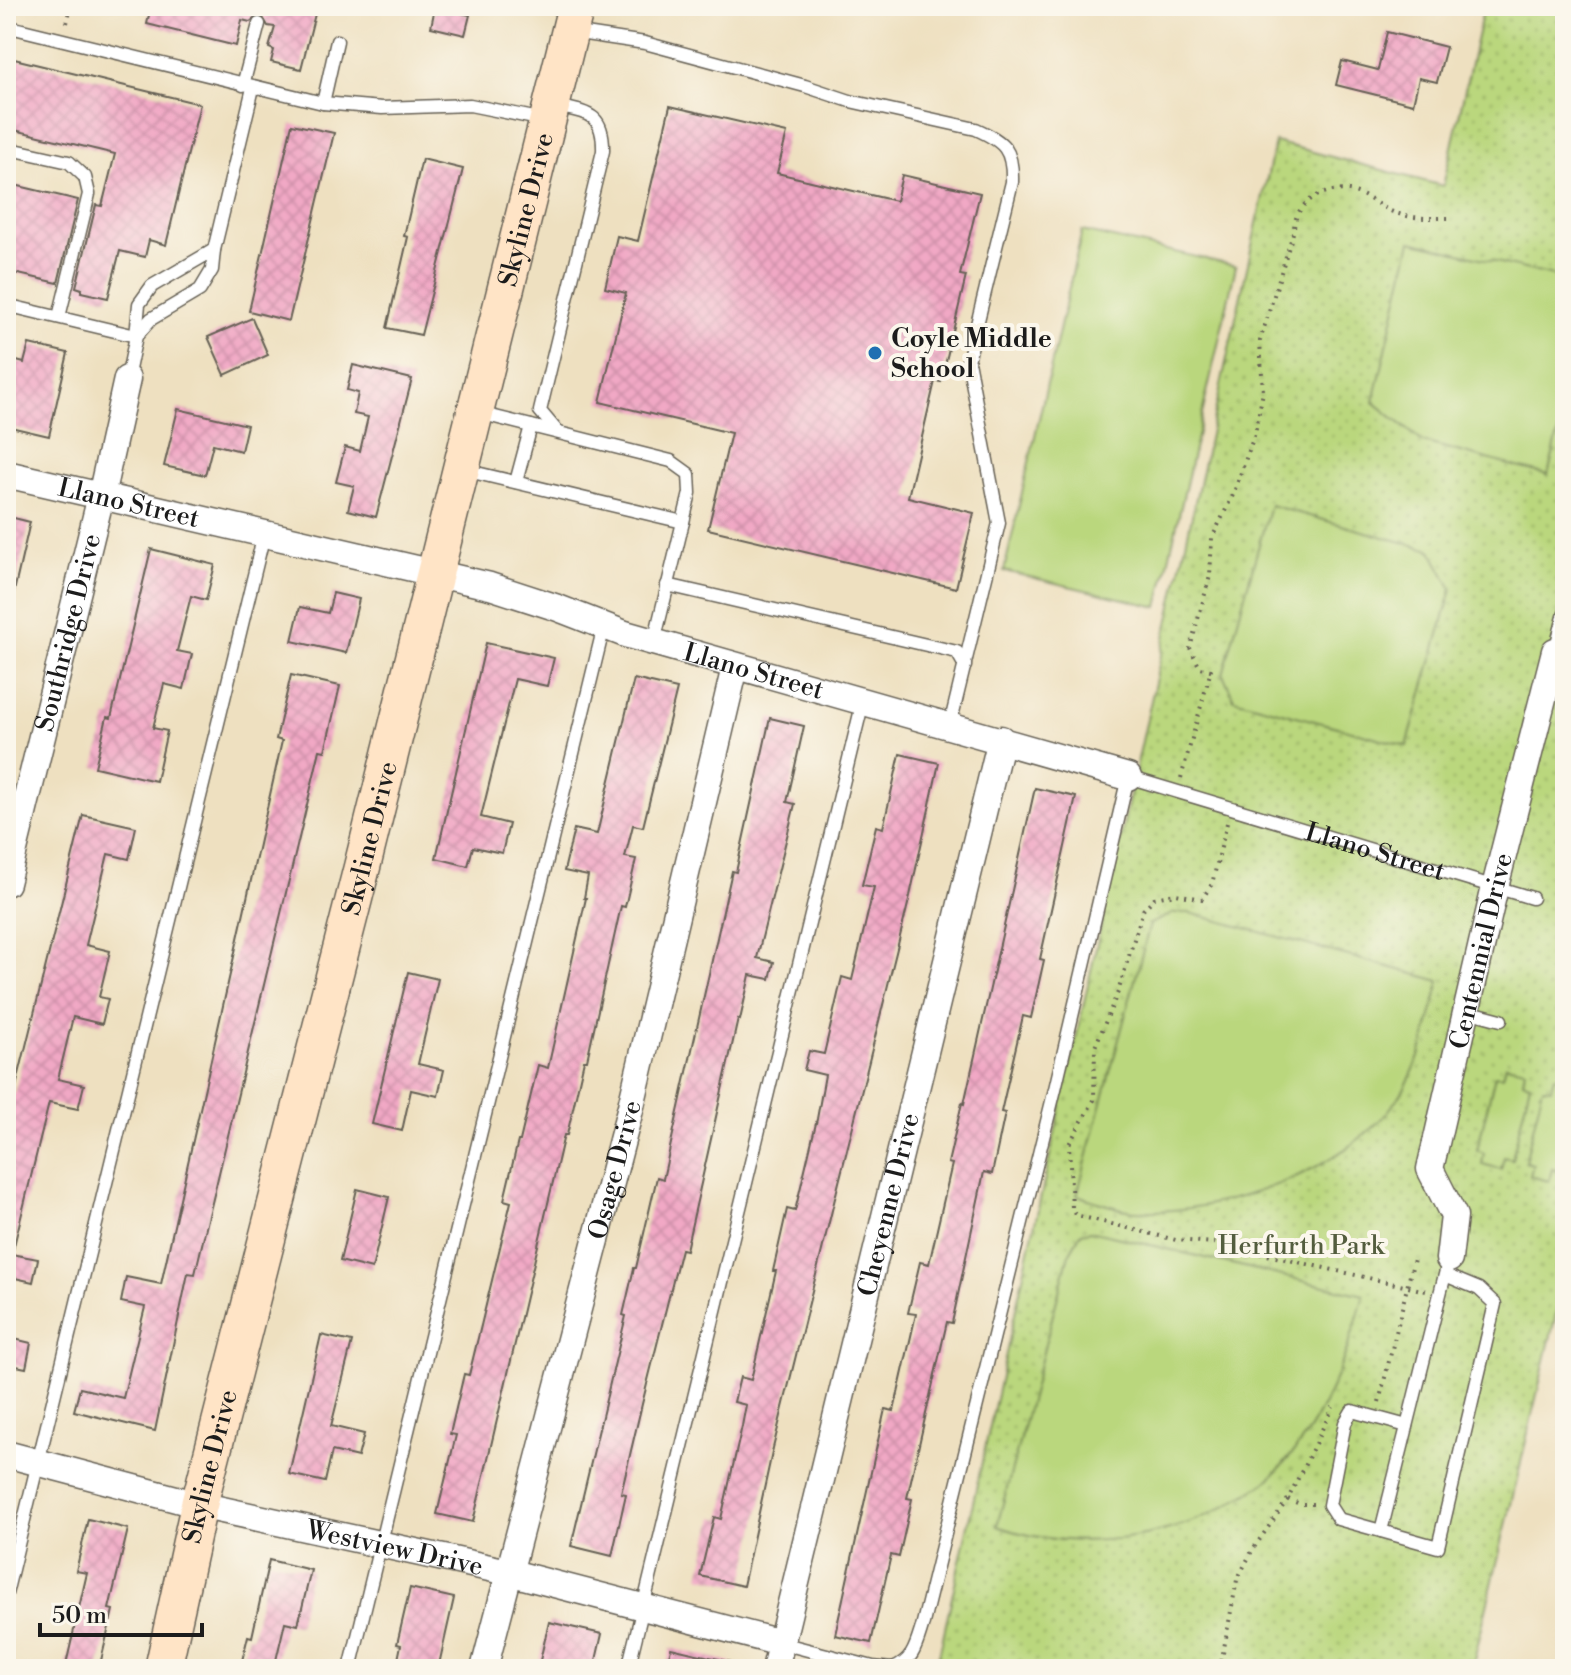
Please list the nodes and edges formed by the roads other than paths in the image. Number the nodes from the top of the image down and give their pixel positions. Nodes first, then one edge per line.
1 (573, 19) edge
2 (259, 24) dead end
3 (6, 26) edge
4 (337, 41) dead end
5 (248, 86) junction
6 (323, 103) junction
7 (549, 113) junction
8 (6, 148) edge
9 (214, 250) junction
10 (6, 305) edge
11 (59, 317) junction
12 (136, 336) junction
13 (127, 379) joint
14 (474, 411) junction
15 (531, 426) junction
16 (558, 433) junction
17 (459, 469) junction
18 (6, 474) edge
19 (516, 482) junction
20 (101, 496) junction
21 (683, 522) junction
22 (264, 534) junction
23 (433, 573) junction
24 (667, 585) junction
25 (1565, 613) edge
26 (604, 626) junction
27 (654, 642) junction
28 (1560, 652) edge
29 (965, 666) junction
30 (735, 667) junction
31 (863, 701) junction
32 (950, 725) junction
33 (1001, 739) junction
34 (1128, 777) junction
35 (6, 883) edge
36 (1495, 887) junction
37 (1532, 898) dead end
38 (1467, 1011) junction
39 (1501, 1020) dead end
40 (1447, 1267) junction
41 (1407, 1426) junction
42 (6, 1454) edge
43 (38, 1463) junction
44 (199, 1505) junction
45 (1381, 1531) junction
46 (379, 1545) junction
47 (508, 1572) junction
48 (6, 1594) edge
49 (643, 1607) junction
50 (781, 1643) junction
51 (163, 1669) edge
52 (350, 1669) edge
53 (484, 1669) edge
54 (628, 1669) edge
55 (775, 1669) edge
56 (892, 1669) edge

1 - 7 street, Skyline Drive
1 - 29 lane
2 - 5 lane
3 - 5 lane
4 - 6 lane
5 - 6 lane
5 - 9 lane
6 - 7 lane
7 - 14 street, Skyline Drive
7 - 16 lane
8 - 11 lane
9 - 12 lane
9 - 12 lane
10 - 11 lane
11 - 12 lane
12 - 13 lane
13 - 20 street, Southridge Drive
14 - 15 lane
14 - 17 street, Skyline Drive
15 - 16 lane
15 - 19 lane
16 - 21 lane
17 - 19 lane
17 - 23 street, Skyline Drive
18 - 20 street, Llano Street
19 - 21 lane
20 - 22 street, Llano Street
20 - 35 street, Southridge Drive
21 - 24 lane
22 - 23 street, Llano Street
22 - 43 lane
23 - 26 street, Llano Street
23 - 44 street, Skyline Drive
24 - 27 lane
24 - 29 lane
25 - 28 lane
26 - 27 street, Llano Street
26 - 46 lane
27 - 30 street, Llano Street
28 - 36 street, Centennial Drive
29 - 32 lane
30 - 31 street, Llano Street
30 - 47 street, Osage Drive
31 - 32 street, Llano Street
31 - 49 lane
32 - 33 street, Llano Street
33 - 34 street, Llano Street
33 - 50 street, Cheyenne Drive
34 - 36 lane, Llano Street
34 - 56 lane
36 - 37 lane, Llano Street
36 - 38 street, Centennial Drive
38 - 39 lane
38 - 40 street, Centennial Drive
40 - 41 lane
40 - 45 lane
41 - 45 lane
41 - 45 lane
42 - 43 street, Westview Drive
43 - 44 street, Westview Drive
43 - 48 lane
44 - 46 street, Westview Drive
44 - 51 street, Skyline Drive
46 - 47 street, Westview Drive
46 - 52 lane
47 - 49 street, Westview Drive
47 - 53 street, Osage Drive
49 - 50 street, Westview Drive
49 - 54 lane
50 - 55 street, Cheyenne Drive
50 - 56 lane

